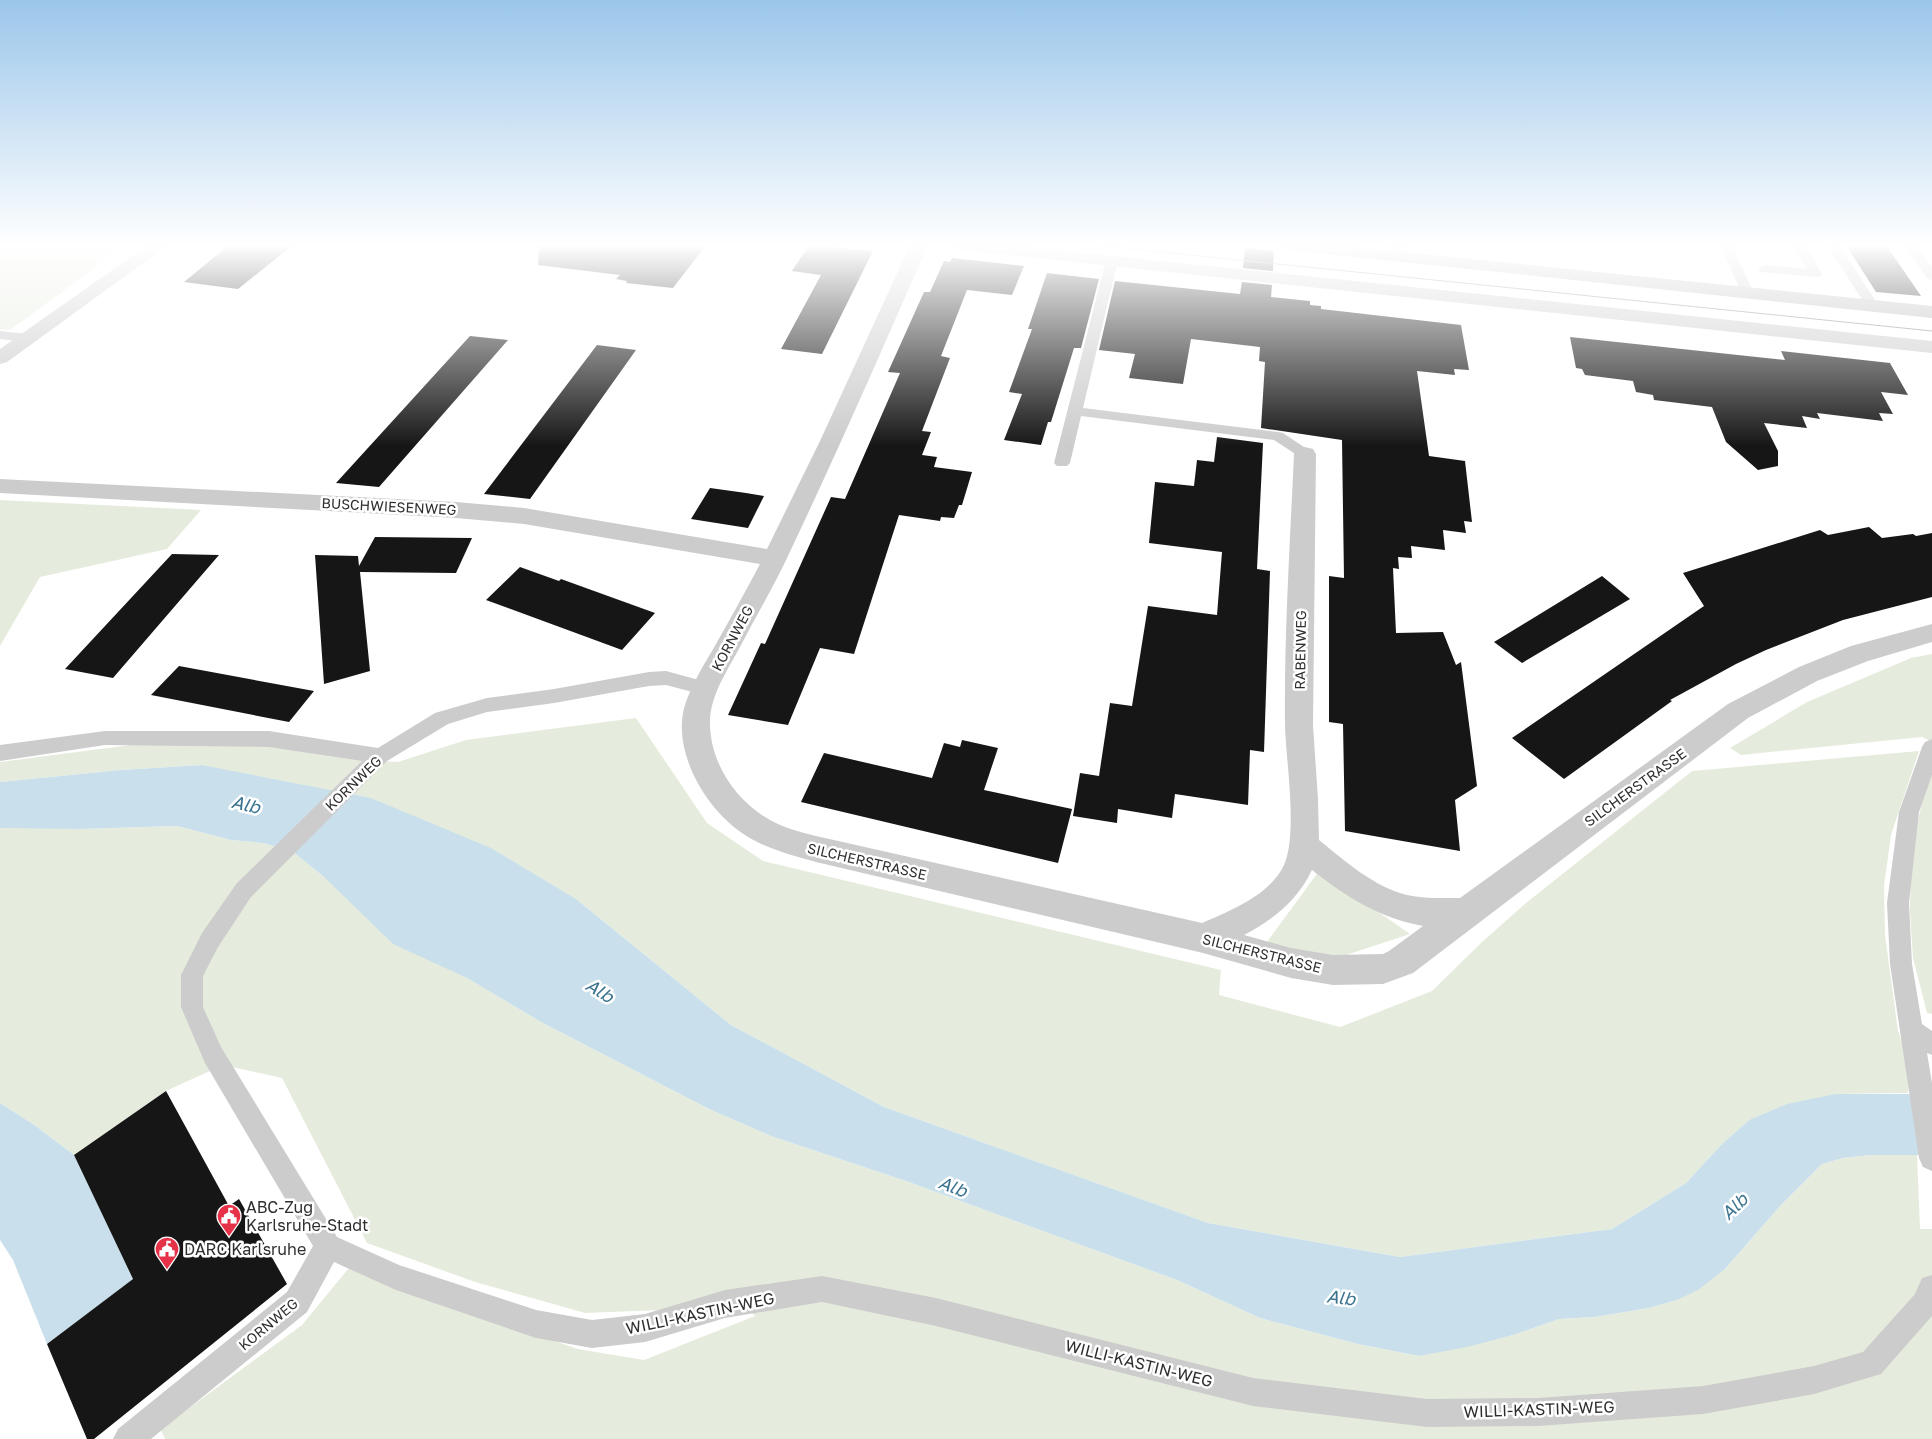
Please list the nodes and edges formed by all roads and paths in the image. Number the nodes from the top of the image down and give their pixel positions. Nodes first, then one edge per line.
1 (64, 312) edge
2 (888, 312) edge
3 (1100, 312) edge
4 (1609, 312) edge
5 (0, 335) edge
6 (28, 338) junction
7 (1932, 346) edge
8 (0, 358) edge
9 (1076, 411) junction
10 (1305, 454) joint
11 (1062, 463) dead end
12 (0, 486) edge
13 (775, 558) junction
14 (1932, 633) edge
15 (704, 688) junction
16 (1932, 747) edge
17 (0, 753) edge
18 (380, 756) junction
19 (1304, 846) junction
20 (1466, 912) junction
21 (1203, 938) junction
22 (1912, 1031) junction
23 (1932, 1044) edge
24 (1932, 1158) edge
25 (328, 1246) junction
26 (1932, 1288) edge
27 (128, 1439) edge

1 - 6 street
2 - 13 street, KORNWEG
3 - 9 lane
4 - 7 street
5 - 6 lane
6 - 8 street
9 - 10 lane
9 - 11 lane
10 - 19 street, RABENWEG
12 - 13 street, BUSCHWIESENWEG
13 - 15 street, KORNWEG
14 - 20 street, SILCHERSTRASSE
15 - 18 lane, KORNWEG
15 - 21 street, SILCHERSTRASSE
16 - 22 lane
17 - 18 lane
18 - 25 lane, KORNWEG
19 - 20 street
19 - 21 street, RABENWEG
20 - 21 street, SILCHERSTRASSE
22 - 23 lane
22 - 24 lane
25 - 26 lane, WILLI-KASTIN-WEG
25 - 27 lane, KORNWEG

